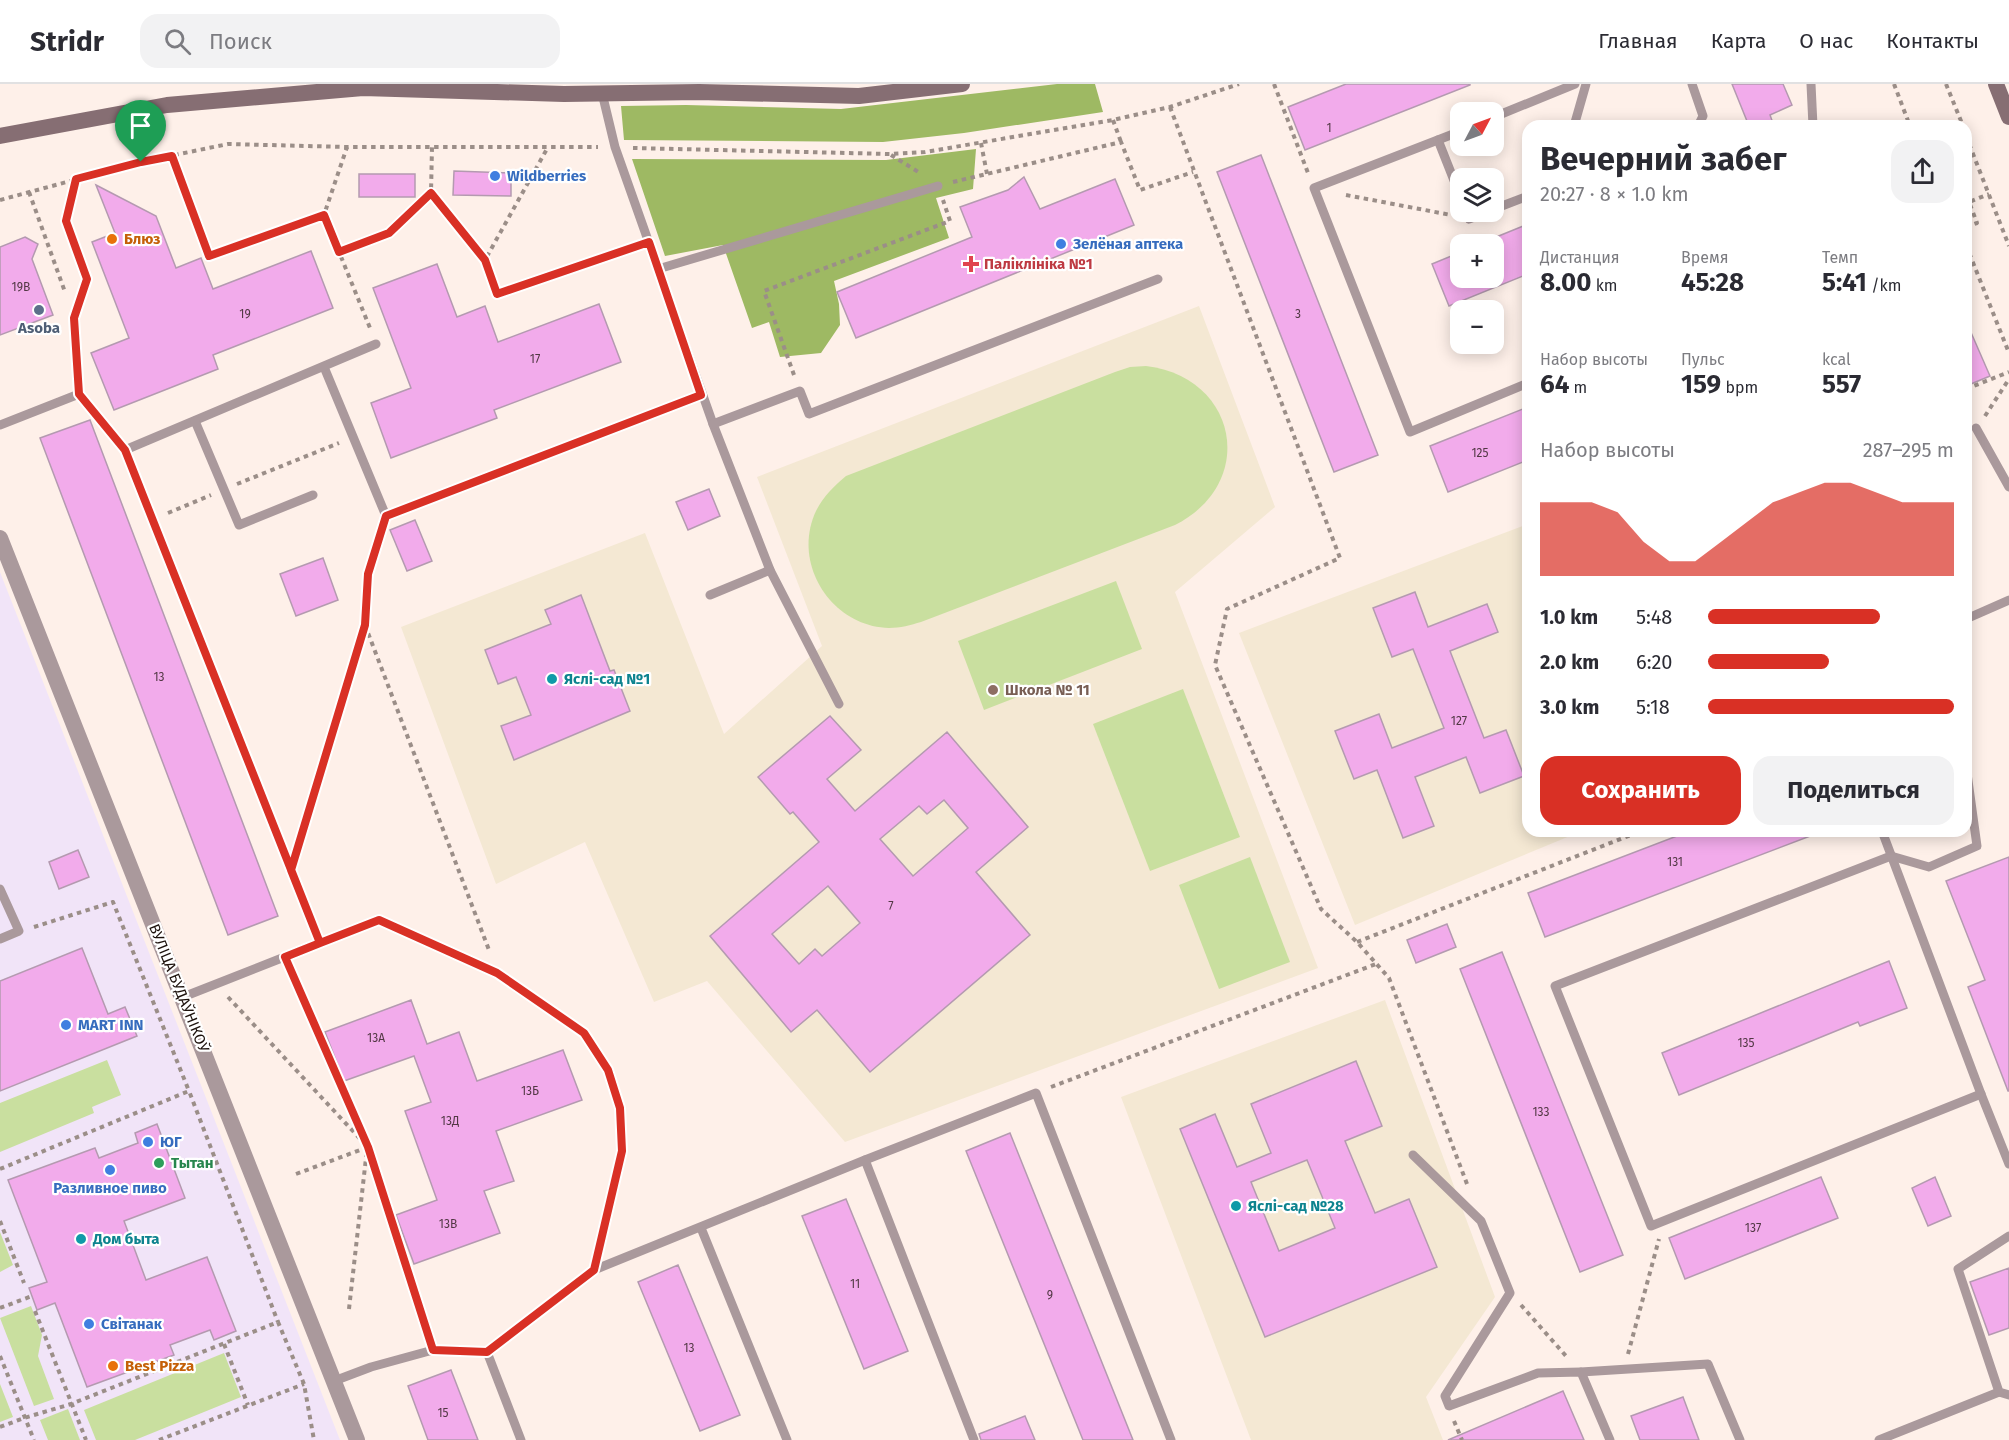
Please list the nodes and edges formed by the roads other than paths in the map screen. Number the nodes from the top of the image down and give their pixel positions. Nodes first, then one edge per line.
1 (962, 84) edge
2 (1575, 84) edge
3 (1586, 84) edge
4 (1692, 84) edge
5 (1811, 84) edge
6 (1996, 84) edge
7 (362, 86) edge
8 (697, 88) edge
9 (858, 90) edge
10 (602, 93) junction
11 (1504, 113) edge
12 (2009, 117) edge
13 (1576, 120) edge
14 (1701, 120) edge
15 (1814, 120) edge
16 (1450, 135) edge
17 (0, 136) edge
18 (1438, 140) junction
19 (1450, 170) edge
20 (938, 186) road end
21 (1522, 198) edge
22 (1504, 205) edge
23 (66, 221) road end
24 (658, 268) junction
25 (1158, 279) dead end
26 (376, 344) road end
27 (324, 367) junction
28 (1522, 385) edge
29 (79, 394) junction
30 (701, 395) junction
31 (195, 420) junction
32 (713, 424) junction
33 (0, 425) edge
34 (1976, 428) road end
35 (125, 450) junction
36 (2009, 487) edge
37 (313, 495) dead end
38 (386, 516) junction
39 (0, 538) edge
40 (770, 570) junction
41 (368, 574) road end
42 (710, 595) dead end
43 (2009, 600) edge
44 (1972, 616) edge
45 (839, 704) dead end
46 (1972, 810) edge
47 (1884, 837) edge
48 (1891, 856) junction
49 (0, 889) edge
50 (0, 939) edge
51 (320, 943) junction
52 (183, 997) junction
53 (1981, 1094) junction
54 (1413, 1155) dead end
55 (865, 1160) junction
56 (2009, 1164) edge
57 (701, 1228) junction
58 (2009, 1236) edge
59 (594, 1270) junction
60 (487, 1352) junction
61 (1581, 1372) junction
62 (334, 1381) junction
63 (1999, 1392) junction
64 (2009, 1395) edge
65 (357, 1440) edge
66 (521, 1440) edge
67 (787, 1440) edge
68 (974, 1440) edge
69 (1171, 1440) edge
70 (1610, 1440) edge
71 (1740, 1440) edge
72 (1879, 1440) edge

1 - 9 main road
2 - 11 lane
3 - 13 lane
4 - 14 lane
5 - 15 lane
6 - 12 main road
7 - 10 main road
7 - 17 main road
8 - 9 main road
8 - 10 main road
10 - 24 lane
16 - 18 lane
18 - 19 lane
18 - 28 lane
20 - 24 lane
21 - 22 lane
23 - 29 lane
24 - 30 lane
25 - 32 lane
26 - 27 lane
27 - 31 lane
27 - 38 lane
29 - 33 lane
29 - 35 lane
30 - 32 lane
30 - 38 lane
31 - 35 lane
31 - 37 lane
32 - 40 lane
34 - 36 lane
35 - 51 lane
38 - 41 lane
39 - 52 street, ВУЛІЦА БУДАЎНІКОЎ
40 - 42 lane
40 - 45 lane
43 - 44 lane
46 - 48 lane
47 - 48 lane
48 - 53 lane
48 - 53 lane
49 - 50 lane
51 - 52 lane
51 - 59 lane
52 - 62 street, ВУЛІЦА БУДАЎНІКОЎ
53 - 56 lane
54 - 61 lane
55 - 57 lane
55 - 68 lane
55 - 69 lane
57 - 59 lane
57 - 67 lane
58 - 63 lane
59 - 60 lane
60 - 62 lane
60 - 66 lane
61 - 70 lane
61 - 71 lane
62 - 65 street, ВУЛІЦА БУДАЎНІКОЎ
63 - 64 lane
63 - 72 lane

